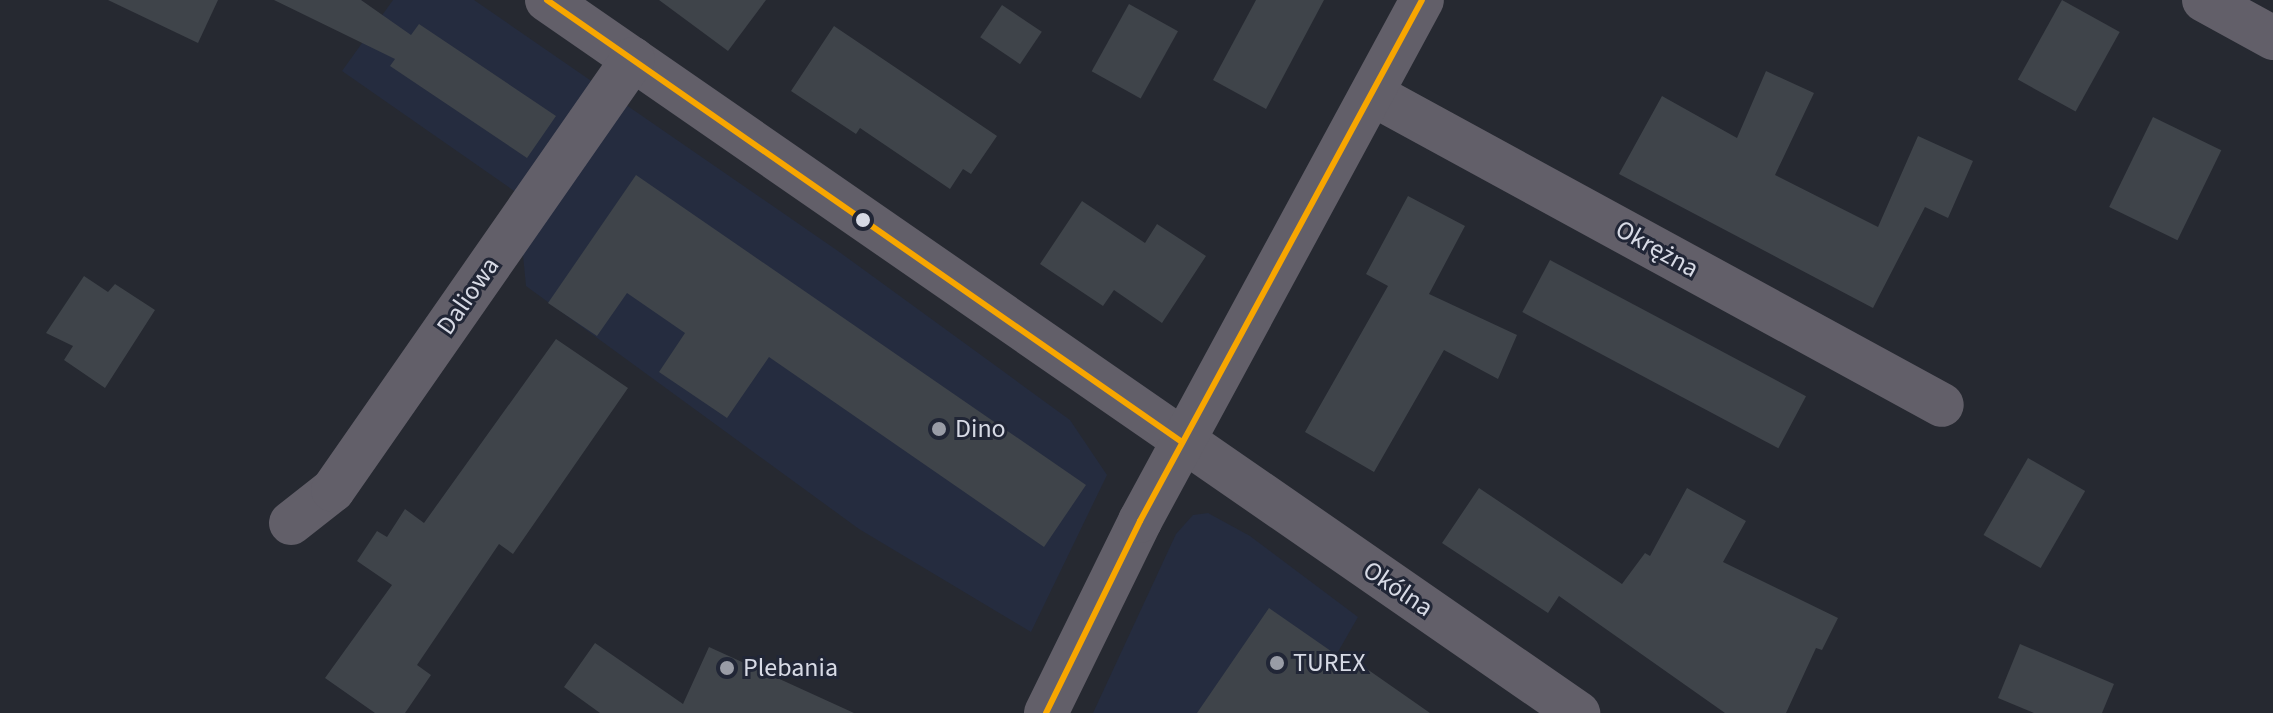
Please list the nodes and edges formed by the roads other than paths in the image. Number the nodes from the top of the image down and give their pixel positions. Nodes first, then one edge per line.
1 (547, 0) edge
2 (1422, 0) edge
3 (2204, 0) edge
4 (2273, 38) edge
5 (633, 59) junction
6 (1372, 94) junction
7 (1942, 405) dead end
8 (1182, 442) junction
9 (291, 523) dead end
10 (1535, 700) edge
11 (1046, 713) edge
12 (1578, 713) edge

1 - 5 street, Okólna
2 - 6 street
3 - 4 street
5 - 8 street, Okólna
5 - 9 street, Daliowa
6 - 7 street, Okrężna
6 - 8 street
8 - 10 street, Okólna
8 - 11 street
10 - 12 street, Okólna

